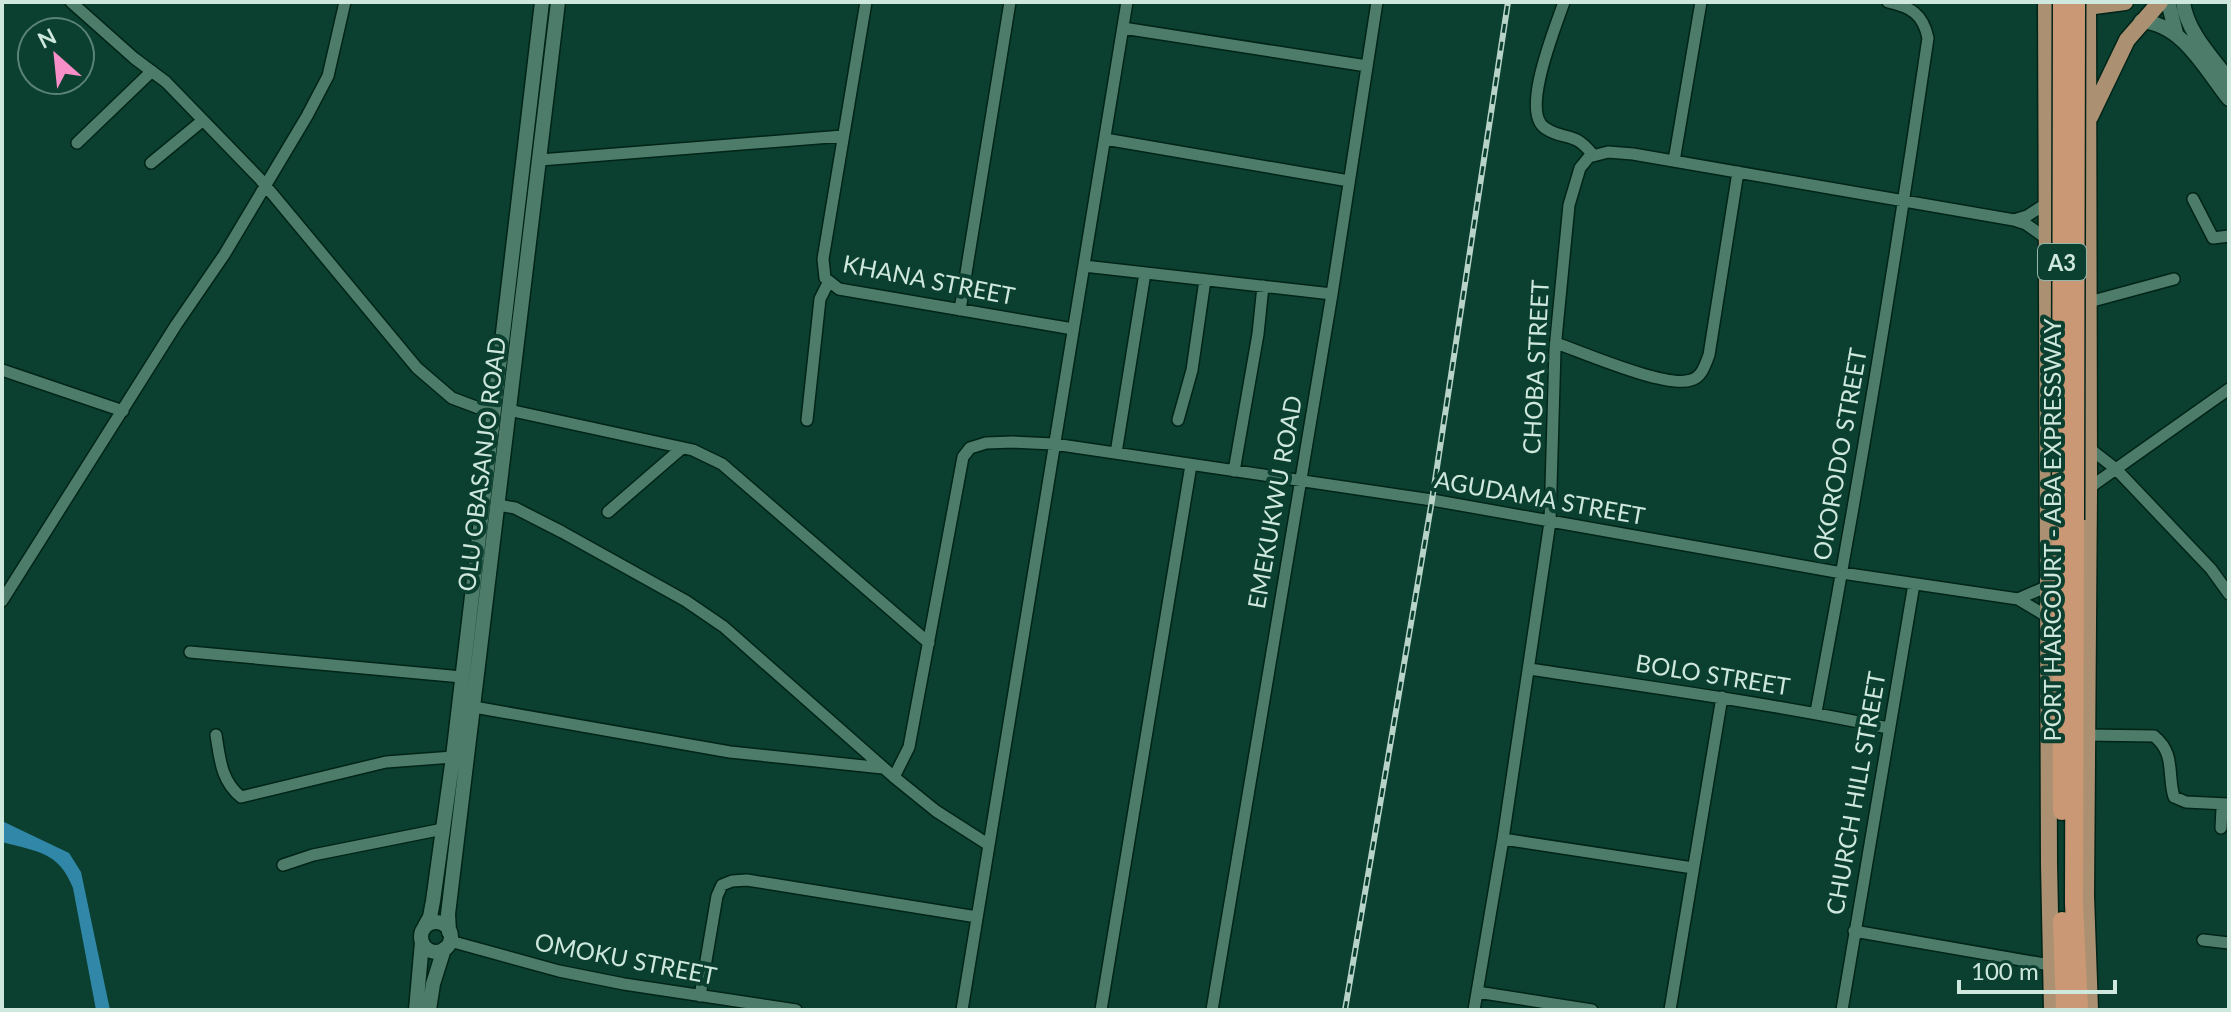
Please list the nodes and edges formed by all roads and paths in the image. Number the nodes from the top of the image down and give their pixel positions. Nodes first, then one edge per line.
1 (71, 2) edge
2 (345, 2) edge
3 (542, 2) edge
4 (558, 2) edge
5 (866, 2) edge
6 (1010, 2) edge
7 (1127, 2) edge
8 (1377, 2) edge
9 (1564, 2) edge
10 (1701, 2) edge
11 (1888, 2) edge
12 (2125, 2) edge
13 (2160, 2) edge
14 (2168, 2) edge
15 (2183, 2) edge
16 (2052, 4) edge
17 (2084, 4) edge
18 (2141, 21) junction
19 (1123, 28) junction
20 (2176, 33) junction
21 (1367, 66) junction
22 (152, 71) junction
23 (2229, 80) edge
24 (2229, 99) edge
25 (2088, 120) junction
26 (202, 121) junction
27 (2046, 121) junction
28 (843, 136) junction
29 (1105, 139) junction
30 (77, 143) dead end
31 (1593, 155) junction
32 (540, 160) junction
33 (1674, 161) junction
34 (151, 163) dead end
35 (1738, 172) junction
36 (1349, 181) junction
37 (266, 187) junction
38 (2193, 199) dead end
39 (1904, 203) junction
40 (2047, 203) junction
41 (2014, 220) junction
42 (2229, 236) edge
43 (2047, 239) junction
44 (1084, 266) junction
45 (1145, 273) junction
46 (2174, 279) dead end
47 (1205, 280) junction
48 (828, 283) junction
49 (1263, 286) junction
50 (1332, 294) junction
51 (2089, 302) junction
52 (960, 310) junction
53 (1073, 329) junction
54 (1556, 343) junction
55 (2, 370) edge
56 (2229, 389) edge
57 (509, 410) junction
58 (123, 411) junction
59 (492, 413) junction
60 (807, 420) dead end
61 (1178, 420) dead end
62 (1054, 444) junction
63 (682, 448) junction
64 (2089, 448) junction
65 (1116, 453) junction
66 (1191, 465) junction
67 (2116, 469) junction
68 (1234, 471) junction
69 (1299, 481) junction
70 (2089, 488) junction
71 (498, 505) junction
72 (608, 512) dead end
73 (2068, 521) junction
74 (1550, 522) junction
75 (1842, 573) junction
76 (1914, 584) junction
77 (2048, 586) junction
78 (2229, 594) edge
79 (2018, 599) junction
80 (2, 601) edge
81 (2048, 617) junction
82 (929, 643) junction
83 (190, 652) dead end
84 (1529, 669) junction
85 (462, 677) junction
86 (1722, 697) junction
87 (474, 707) junction
88 (1816, 712) junction
89 (1888, 728) junction
90 (216, 735) dead end
91 (2086, 735) junction
92 (453, 757) junction
93 (884, 768) junction
94 (894, 777) junction
95 (2228, 804) edge
96 (2221, 828) dead end
97 (443, 829) junction
98 (1503, 839) junction
99 (989, 845) junction
100 (283, 865) dead end
101 (1693, 868) junction
102 (977, 917) junction
103 (1854, 931) junction
104 (424, 934) junction
105 (448, 940) junction
106 (2203, 940) dead end
107 (2229, 943) edge
108 (2050, 965) junction
109 (1477, 992) junction
110 (700, 996) junction
111 (719, 1004) edge
112 (416, 1010) edge
113 (429, 1010) edge
114 (796, 1010) edge
115 (962, 1010) edge
116 (1101, 1010) edge
117 (1212, 1010) edge
118 (1474, 1010) edge
119 (1592, 1010) edge
120 (1670, 1010) edge
121 (1842, 1010) edge
122 (2052, 1010) edge
123 (2065, 1010) edge
124 (2079, 1010) edge
125 (2090, 1010) edge

1 - 22 street
2 - 37 street
3 - 59 main road, OLU OBASANJO ROAD
4 - 32 main road, OLU OBASANJO ROAD
5 - 28 street, KHANA STREET
6 - 52 street
7 - 19 street
8 - 21 street, EMEKUKWU ROAD
9 - 31 street
10 - 33 street
11 - 39 street, OKORODO STREET
12 - 17 main road
13 - 18 main road
14 - 20 main road
15 - 23 main road
16 - 17 main road
16 - 27 main road
16 - 73 highway, PORT HARCOURT - ABA EXPRESSWAY / A3, bridge
17 - 25 main road
17 - 73 highway, PORT HARCOURT - ABA EXPRESSWAY / A3, bridge
18 - 20 main road
18 - 25 main road
19 - 21 street
19 - 29 street
20 - 24 main road
21 - 36 street, EMEKUKWU ROAD
22 - 26 street
22 - 30 street
25 - 27 main road
25 - 51 main road
26 - 34 street
26 - 37 street
27 - 40 main road
28 - 32 street
28 - 48 street, KHANA STREET
29 - 36 street
29 - 44 street
31 - 33 street
31 - 54 street, CHOBA STREET
32 - 57 main road, OLU OBASANJO ROAD
33 - 35 street
35 - 39 street
35 - 54 street
36 - 50 street, EMEKUKWU ROAD
37 - 58 street
37 - 59 street
38 - 42 street
39 - 41 street
39 - 75 street, OKORODO STREET
40 - 41 street
40 - 43 main road
41 - 43 street
43 - 77 main road
44 - 45 street
44 - 53 street
45 - 47 street
45 - 65 street
46 - 51 street
47 - 49 street
47 - 61 street
48 - 52 street, KHANA STREET
48 - 60 street
49 - 50 street
49 - 68 street
50 - 69 street, EMEKUKWU ROAD
51 - 64 main road
52 - 53 street, KHANA STREET
53 - 62 street
54 - 74 street, CHOBA STREET
55 - 58 street
56 - 67 street
57 - 63 street
57 - 71 main road, OLU OBASANJO ROAD
58 - 80 street
59 - 85 main road, OLU OBASANJO ROAD
62 - 65 street, AGUDAMA STREET
62 - 82 street, AGUDAMA STREET
62 - 99 street
63 - 72 street
63 - 82 street
64 - 67 street
64 - 70 main road
65 - 66 street, AGUDAMA STREET
66 - 68 street, AGUDAMA STREET
66 - 116 street
67 - 70 street
67 - 78 street
68 - 69 street, AGUDAMA STREET
69 - 74 street, AGUDAMA STREET
69 - 117 street, EMEKUKWU ROAD
70 - 91 main road
71 - 87 main road, OLU OBASANJO ROAD
71 - 93 street
73 - 123 highway, PORT HARCOURT - ABA EXPRESSWAY / A3
73 - 124 highway, PORT HARCOURT - ABA EXPRESSWAY / A3
74 - 75 street, AGUDAMA STREET
74 - 84 street, CHOBA STREET
75 - 76 street, AGUDAMA STREET
75 - 88 street, OKORODO STREET
76 - 79 street, AGUDAMA STREET
76 - 89 street, CHURCH HILL STREET
77 - 79 street
77 - 81 main road
79 - 81 street
81 - 108 main road
82 - 94 street
83 - 85 street
84 - 86 street, BOLO STREET
84 - 98 street, CHOBA STREET
85 - 92 main road, OLU OBASANJO ROAD
86 - 88 street, BOLO STREET
86 - 101 street
87 - 93 street
87 - 105 main road, OLU OBASANJO ROAD
88 - 89 street, BOLO STREET
89 - 103 street, CHURCH HILL STREET
90 - 92 street
91 - 95 street
91 - 125 main road
92 - 97 main road, OLU OBASANJO ROAD
93 - 94 street
94 - 99 street
95 - 96 street
97 - 100 street
97 - 104 main road, OLU OBASANJO ROAD
98 - 101 street
98 - 109 street, CHOBA STREET
99 - 102 street
101 - 120 street
102 - 110 street
102 - 115 street
103 - 108 street
103 - 121 street, CHURCH HILL STREET
104 - 105 main road
104 - 105 main road
104 - 112 main road, OLU OBASANJO ROAD
105 - 110 street, OMOKU STREET
105 - 113 main road, OLU OBASANJO ROAD
106 - 107 street
108 - 122 main road
109 - 118 street, CHOBA STREET
109 - 119 street
110 - 111 street, OMOKU STREET
111 - 114 street, OMOKU STREET

